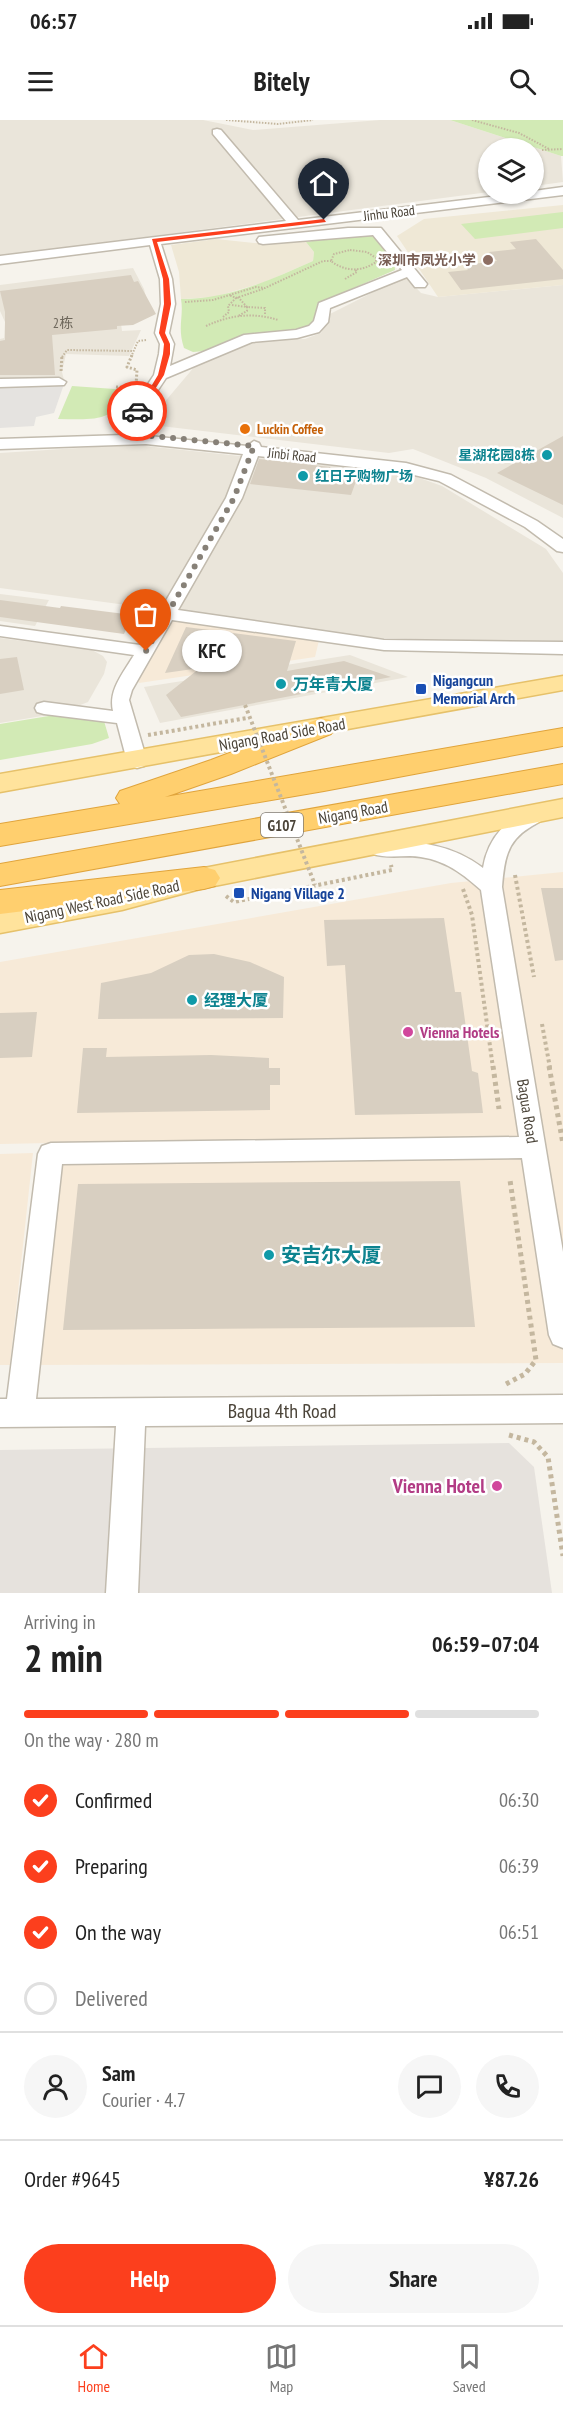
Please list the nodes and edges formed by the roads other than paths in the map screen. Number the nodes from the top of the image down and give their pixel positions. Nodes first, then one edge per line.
1 (217, 132) dead end
2 (563, 191) edge
3 (295, 224) junction
4 (215, 233) junction
5 (154, 241) junction
6 (0, 260) edge
7 (410, 271) junction
8 (420, 284) dead end
9 (161, 375) junction
10 (0, 382) edge
11 (59, 382) road end
12 (132, 436) junction
13 (0, 439) edge
14 (0, 444) edge
15 (253, 448) junction
16 (563, 538) edge
17 (563, 547) edge
18 (167, 614) junction
19 (0, 631) edge
20 (563, 648) edge
21 (146, 651) junction
22 (563, 683) edge
23 (44, 708) dead end
24 (124, 718) junction
25 (321, 727) junction
26 (563, 737) edge
27 (139, 748) junction
28 (563, 774) edge
29 (0, 783) edge
30 (552, 811) edge
31 (57, 825) junction
32 (0, 835) edge
33 (344, 851) junction
34 (0, 875) edge
35 (204, 878) junction
36 (491, 886) junction
37 (0, 902) edge
38 (0, 923) edge
39 (534, 1147) junction
40 (563, 1335) edge
41 (563, 1409) edge
42 (131, 1412) junction
43 (10, 1413) edge
44 (122, 1593) edge

1 - 3 street
2 - 3 street, Jinhu Road
3 - 4 street, Jinhu Road
4 - 5 street, Jinhu Road
4 - 7 street
5 - 6 street, Jinhu Road
5 - 9 street
7 - 8 street
7 - 9 street
9 - 12 street
10 - 11 street
12 - 13 street, Jinbi Road
12 - 14 street, Jinbi Road
12 - 15 street, Jinbi Road
15 - 16 street, Jinbi Road
15 - 17 street, Jinbi Road
15 - 18 street
18 - 20 street
18 - 21 street
19 - 21 street
21 - 24 street
22 - 25 main road, Nigang Road Side Road
23 - 24 street
24 - 27 street
25 - 27 main road, Nigang Road Side Road
25 - 31 highway
26 - 31 highway, G107
27 - 29 main road, Nigang Road Side Road
28 - 34 highway, Nigang Road / G107
30 - 33 main road
30 - 36 street, Bagua Road
31 - 32 highway, G107
33 - 35 main road
33 - 36 street
35 - 37 highway
35 - 38 main road, Nigang West Road Side Road
36 - 39 street, Bagua Road
39 - 40 street, Bagua Road
39 - 43 street
41 - 42 street, Bagua 4th Road
42 - 43 street, Bagua 4th Road
42 - 44 street

